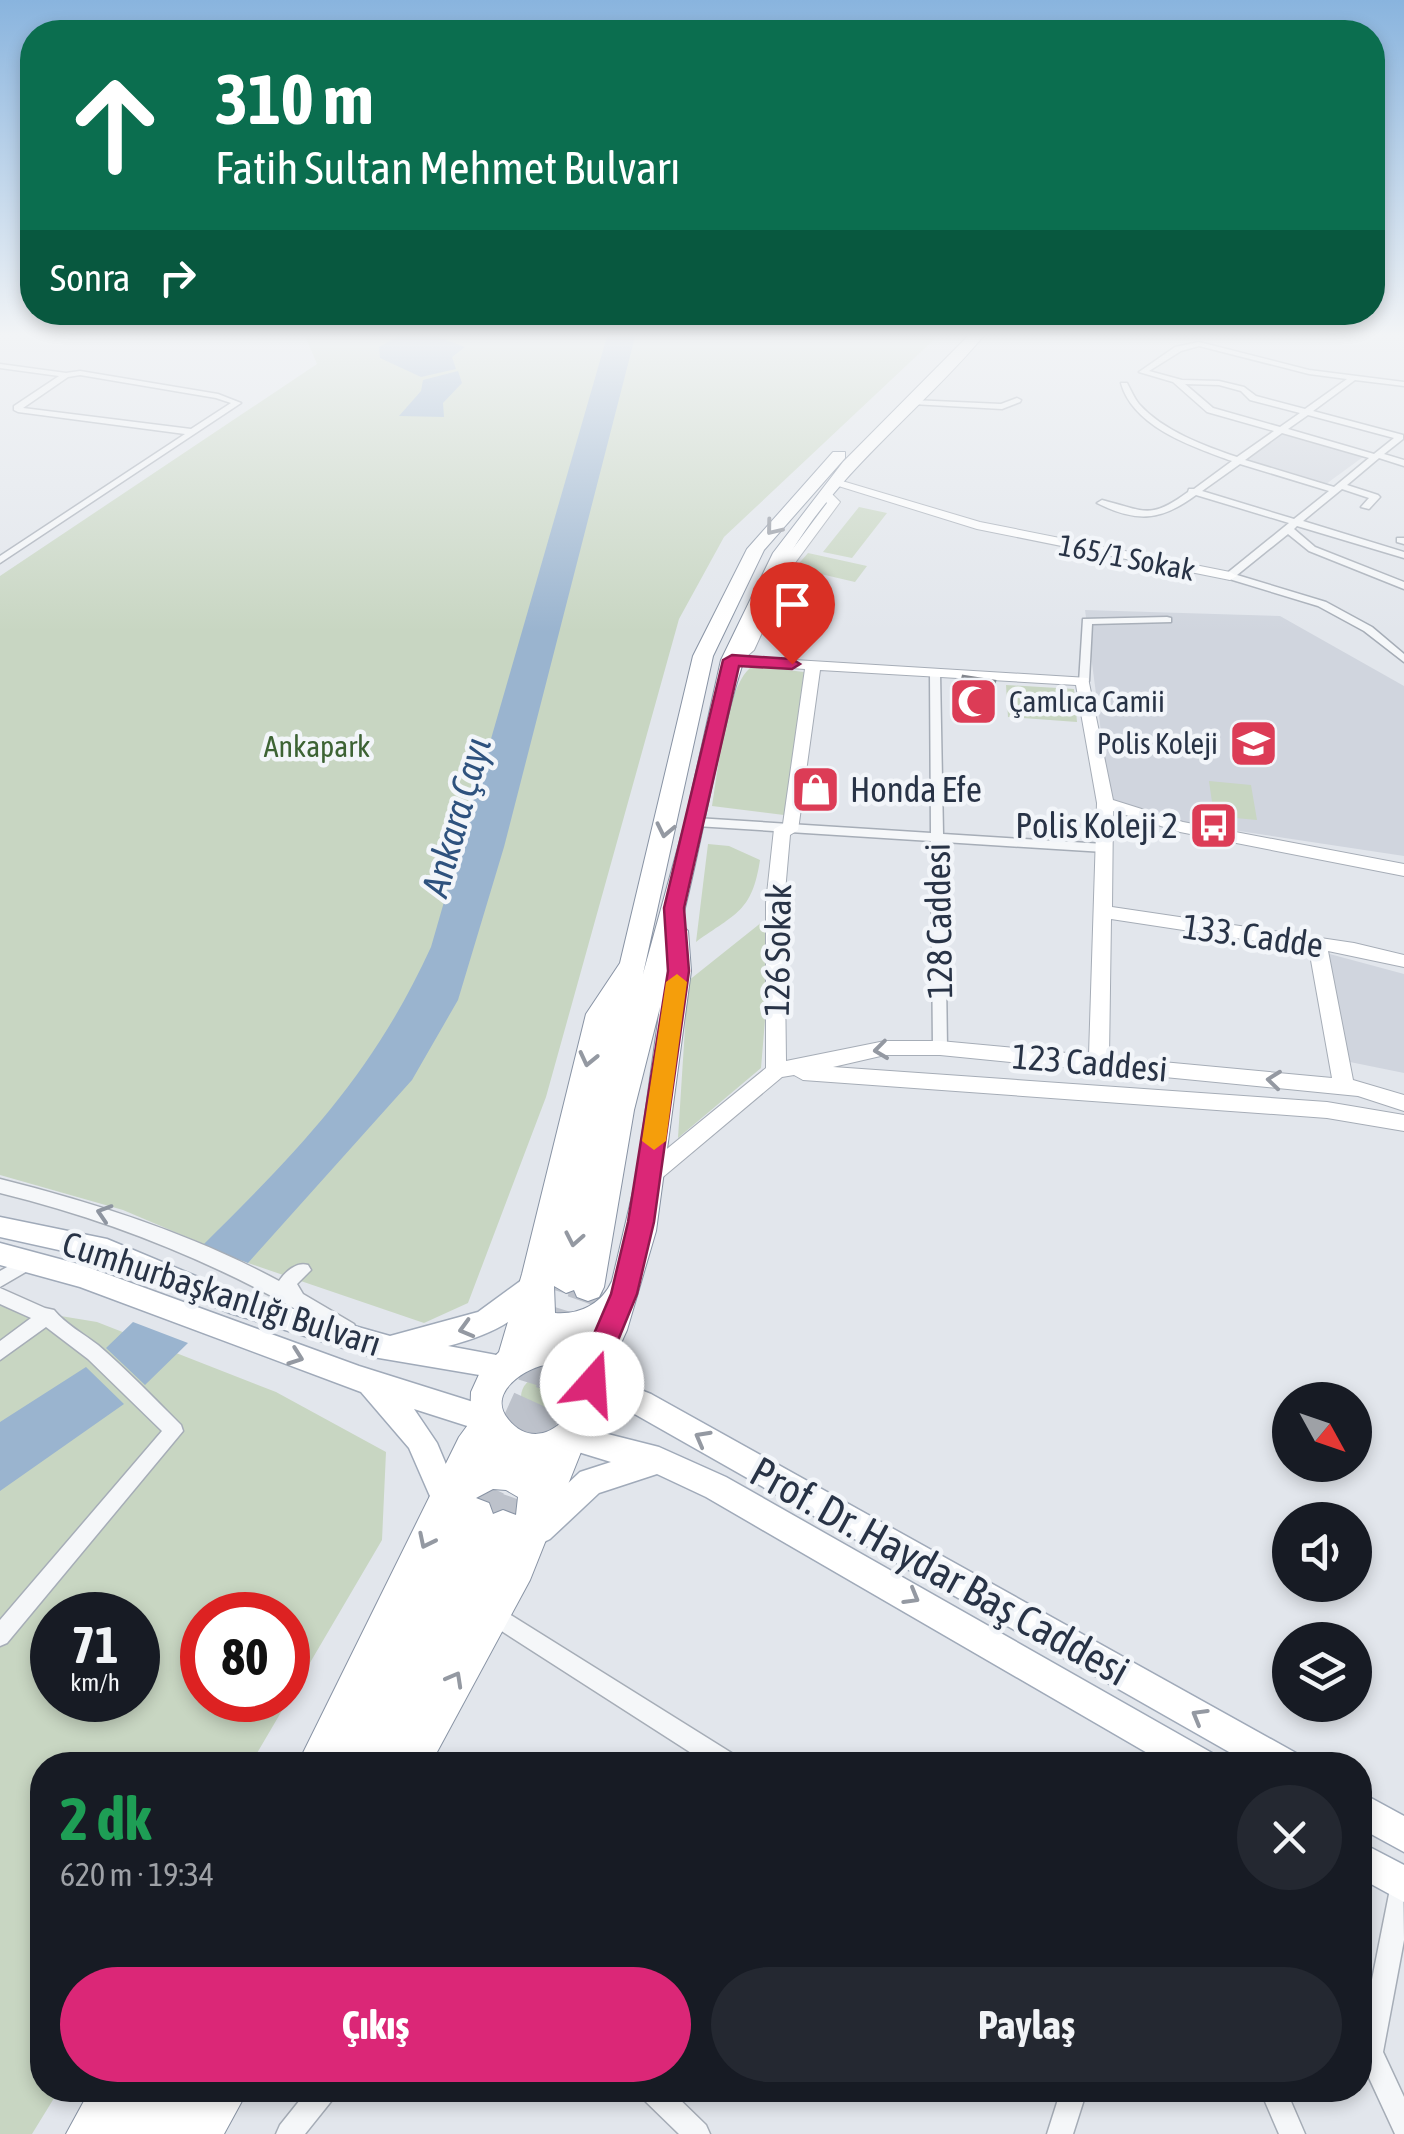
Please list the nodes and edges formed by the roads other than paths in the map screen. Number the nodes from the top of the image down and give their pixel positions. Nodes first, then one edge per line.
1 (191, 433) edge
2 (861, 433) edge
3 (883, 433) edge
4 (1175, 433) edge
5 (1278, 433) edge
6 (1291, 433) edge
7 (1384, 433) edge
8 (1377, 456) junction
9 (1234, 461) junction
10 (1404, 463) edge
11 (831, 488) junction
12 (1338, 488) junction
13 (1192, 491) junction
14 (1102, 504) dead end
15 (1366, 507) dead end
16 (1292, 526) junction
17 (1404, 555) edge
18 (0, 560) edge
19 (1230, 576) junction
20 (1404, 586) edge
21 (1166, 620) dead end
22 (1404, 659) edge
23 (732, 660) junction
24 (813, 666) junction
25 (935, 673) junction
26 (1084, 682) junction
27 (1105, 803) junction
28 (696, 822) junction
29 (1106, 823) junction
30 (1180, 826) junction
31 (786, 830) junction
32 (936, 840) junction
33 (1104, 848) junction
34 (1404, 870) edge
35 (674, 908) junction
36 (1101, 911) junction
37 (1316, 944) junction
38 (1404, 962) edge
39 (940, 1048) junction
40 (1099, 1062) junction
41 (776, 1070) junction
42 (1344, 1086) junction
43 (1404, 1102) edge
44 (1404, 1123) edge
45 (649, 1176) junction
46 (0, 1186) edge
47 (0, 1227) edge
48 (0, 1254) edge
49 (30, 1261) junction
50 (302, 1270) dead end
51 (0, 1280) edge
52 (564, 1280) junction
53 (624, 1294) junction
54 (0, 1296) edge
55 (296, 1297) junction
56 (48, 1315) junction
57 (374, 1346) junction
58 (0, 1352) edge
59 (508, 1363) junction
60 (359, 1379) junction
61 (590, 1381) junction
62 (488, 1422) junction
63 (570, 1440) junction
64 (659, 1461) junction
65 (489, 1521) junction
66 (491, 1613) junction
67 (0, 1636) edge
68 (326, 1752) edge
69 (355, 1752) edge
70 (384, 1752) edge
71 (415, 1752) edge
72 (710, 1752) edge
73 (1170, 1752) edge
74 (1261, 1752) edge
75 (1372, 1816) edge
76 (1404, 1834) edge
77 (1372, 1866) edge
78 (1404, 1884) edge
79 (1372, 2023) edge
80 (1372, 2067) edge
81 (110, 2102) edge
82 (142, 2102) edge
83 (185, 2102) edge
84 (217, 2102) edge
85 (314, 2102) edge
86 (664, 2102) edge
87 (1070, 2102) edge
88 (1278, 2102) edge
89 (1404, 2125) edge
90 (90, 2134) edge
91 (121, 2134) edge
92 (166, 2134) edge
93 (197, 2134) edge
94 (289, 2134) edge
95 (697, 2134) edge
96 (1060, 2134) edge
97 (1292, 2134) edge

1 - 18 street
2 -> 52 highway
3 - 11 highway
4 - 9 street
5 - 9 street
6 - 8 street
7 - 8 street
8 - 10 street
8 - 12 street
9 - 12 street
9 - 13 street
11 - 19 street, 165/1 Sokak
11 - 23 highway
12 - 15 street
12 - 16 street
13 - 14 street
13 - 16 street
16 - 17 street
16 - 19 street
16 - 20 street
19 - 22 street, 165/1 Sokak
21 - 26 street
23 - 24 street
23 - 28 highway
24 - 25 street
24 - 31 street, 126 Sokak
25 - 26 street
25 - 32 street, 128 Caddesi
26 - 27 street
27 - 29 street
27 - 30 street
28 - 31 street
28 - 35 highway
29 - 30 street
29 - 33 street
30 - 34 street
31 - 32 street
31 - 41 street, 126 Sokak
32 - 33 street
32 - 39 street, 128 Caddesi
33 - 36 street
35 - 45 highway
52 -> 35 highway
36 - 37 street, 133. Cadde
36 - 40 street
37 - 38 street, 133. Cadde
37 - 42 street
39 - 40 street, 123 Caddesi
39 -> 41 street, 123 Caddesi
42 -> 40 street, 123 Caddesi
41 - 44 street, 123 Caddesi
41 - 45 street, 123 Caddesi
42 - 43 street, 123 Caddesi
45 - 53 highway
55 -> 46 street
47 - 57 main road, Cumhurbaşkanlığı Bulvarı
48 - 49 main road, Cumhurbaşkanlığı Bulvarı
49 - 51 street
49 -> 60 main road, Cumhurbaşkanlığı Bulvarı
50 - 55 street
52 - 53 highway
52 -> 57 main road
52 - 59 highway
53 - 61 highway
54 - 56 street
55 - 57 street
56 - 58 street
56 - 67 street
57 - 59 main road, Cumhurbaşkanlığı Bulvarı
59 - 61 highway
59 - 62 highway
60 - 62 main road, Cumhurbaşkanlığı Bulvarı
60 - 65 main road
61 - 63 highway
74 -> 61 main road, Prof. Dr. Haydar Baş Caddesi
62 - 63 highway
62 - 65 highway
63 - 64 main road, Prof. Dr. Haydar Baş Caddesi
63 - 65 highway
64 - 65 main road
64 -> 73 main road, Prof. Dr. Haydar Baş Caddesi
65 - 66 highway
65 -> 68 highway
65 - 69 highway
65 - 70 highway
71 -> 66 highway
66 - 72 street
75 - 76 main road
77 - 78 main road
78 - 79 street
80 - 89 street
81 - 90 highway
82 - 91 highway
83 - 92 highway
84 - 93 highway
85 - 94 street
86 - 95 street
87 - 96 street
88 - 97 street

